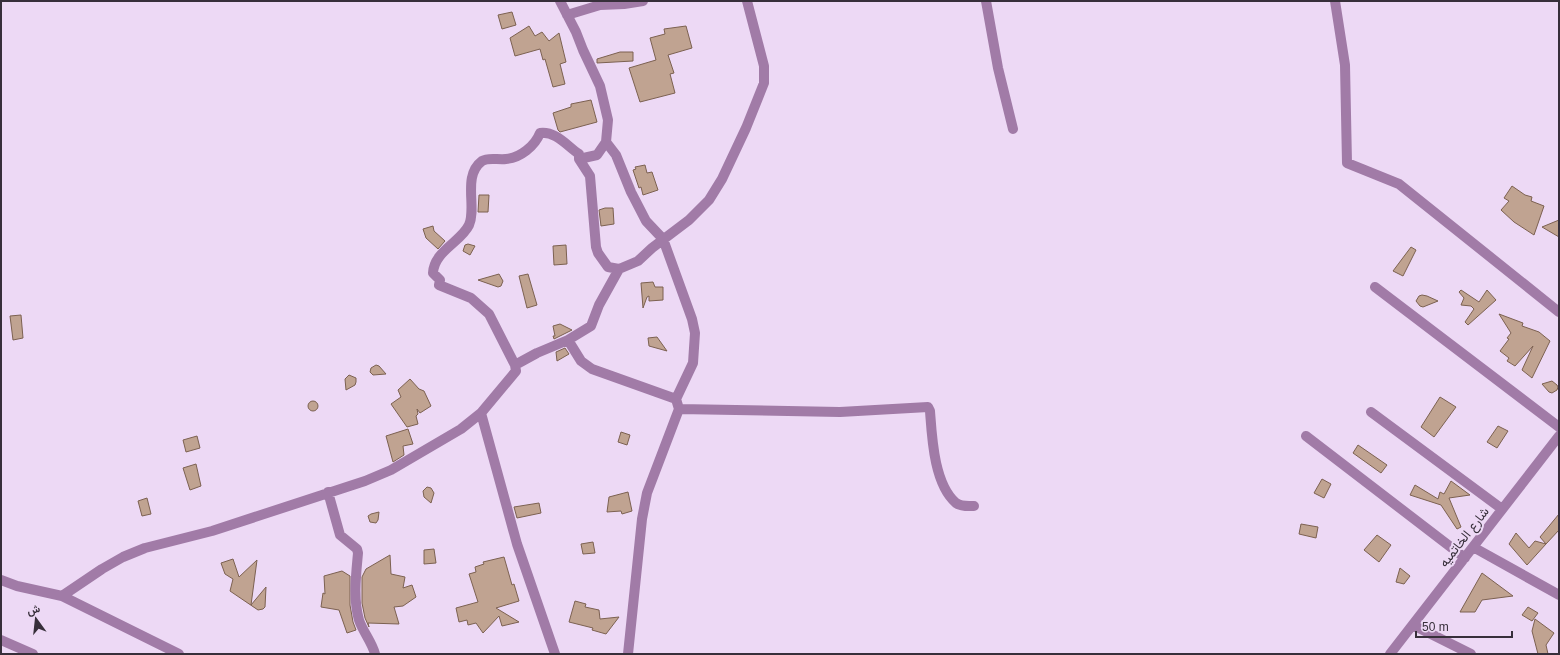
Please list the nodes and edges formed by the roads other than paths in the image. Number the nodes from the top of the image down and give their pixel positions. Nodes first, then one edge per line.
1 (560, 1) edge
2 (643, 1) edge
3 (747, 1) edge
4 (986, 1) edge
5 (1335, 1) edge
6 (567, 15) junction
7 (1012, 129) dead end
8 (606, 142) junction
9 (579, 158) junction
10 (663, 239) junction
11 (619, 269) junction
12 (1375, 287) dead end
13 (1559, 312) edge
14 (568, 340) junction
15 (515, 365) junction
16 (676, 399) junction
17 (679, 409) junction
18 (1371, 412) dead end
19 (481, 413) junction
20 (1559, 428) edge
21 (1306, 436) dead end
22 (1559, 436) edge
23 (328, 492) junction
24 (974, 506) dead end
25 (1502, 509) junction
26 (1473, 547) junction
27 (1465, 558) junction
28 (1, 580) edge
29 (1559, 595) edge
30 (62, 596) junction
31 (1413, 625) junction
32 (1, 640) edge
33 (33, 654) edge
34 (179, 654) edge
35 (375, 654) edge
36 (555, 654) edge
37 (628, 654) edge
38 (1390, 654) edge
39 (1471, 654) edge

1 - 6 street
2 - 6 street
3 - 10 street
4 - 7 street
5 - 13 street
6 - 8 street
8 - 9 street
8 - 10 street
9 - 11 street
9 - 15 street
10 - 11 street
10 - 16 street
11 - 14 street
12 - 20 street
14 - 15 street
14 - 16 street
15 - 19 street
16 - 17 street
17 - 24 street
17 - 37 street
18 - 25 street
19 - 23 street
19 - 36 street
21 - 27 street
22 - 25 street, شارع الخاتميه
23 - 30 street
23 - 35 street
25 - 26 street, شارع الخاتميه
26 - 27 street, شارع الخاتميه
26 - 29 street
27 - 31 street, شارع الخاتميه
28 - 30 street
30 - 34 street
31 - 38 street, شارع الخاتميه
31 - 39 street
32 - 33 street

